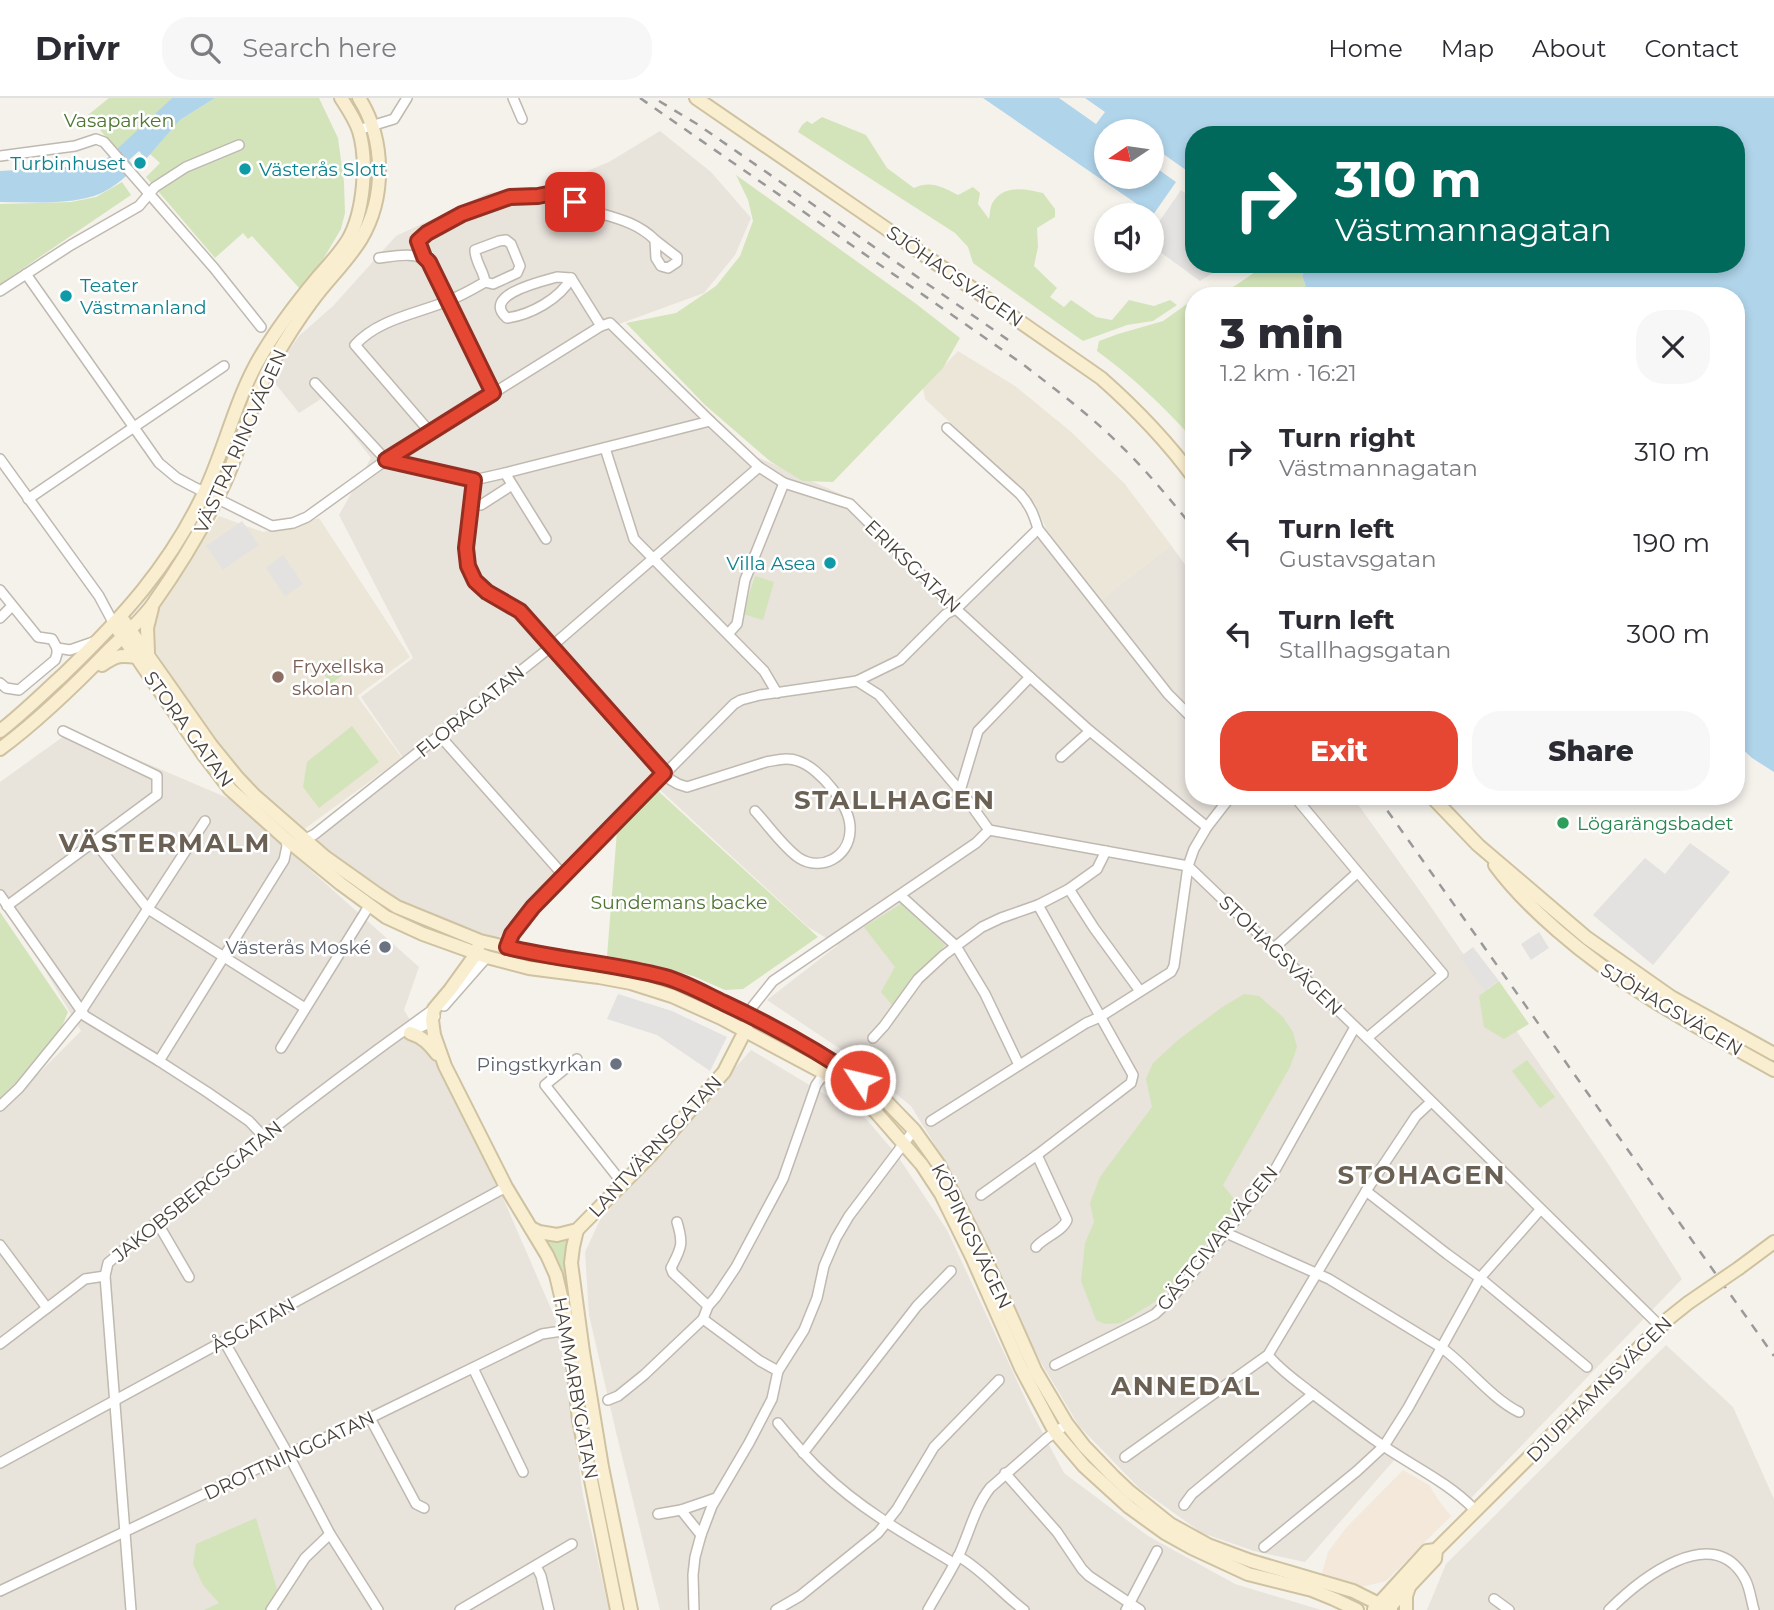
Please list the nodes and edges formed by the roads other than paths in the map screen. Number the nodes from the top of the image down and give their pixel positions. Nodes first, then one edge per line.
1 (341, 98) edge
2 (359, 98) edge
3 (407, 98) edge
4 (513, 98) edge
5 (696, 98) edge
6 (522, 119) dead end
7 (371, 125) junction
8 (358, 130) junction
9 (239, 145) dead end
10 (0, 156) edge
11 (149, 195) junction
12 (655, 240) dead end
13 (424, 257) junction
14 (379, 258) dead end
15 (26, 274) junction
16 (571, 278) junction
17 (485, 282) junction
18 (0, 291) edge
19 (448, 301) junction
20 (606, 325) junction
21 (261, 327) dead end
22 (224, 366) dead end
23 (315, 383) dead end
24 (493, 393) junction
25 (709, 421) junction
26 (135, 427) junction
27 (947, 428) dead end
28 (430, 432) junction
29 (606, 448) junction
30 (0, 459) edge
31 (386, 460) junction
32 (759, 467) junction
33 (1185, 468) edge
34 (505, 473) junction
35 (474, 480) junction
36 (784, 483) junction
37 (512, 485) junction
38 (204, 492) junction
39 (28, 499) junction
40 (217, 499) junction
41 (472, 504) junction
42 (1038, 529) junction
43 (546, 540) dead end
44 (653, 558) junction
45 (0, 590) edge
46 (153, 605) junction
47 (12, 606) junction
48 (956, 609) junction
49 (0, 618) edge
50 (123, 626) junction
51 (728, 634) junction
52 (97, 640) junction
53 (552, 646) junction
54 (57, 648) junction
55 (143, 656) junction
56 (89, 670) junction
57 (1030, 677) junction
58 (857, 681) junction
59 (0, 683) edge
60 (777, 693) junction
61 (1185, 711) edge
62 (0, 731) edge
63 (63, 731) dead end
64 (1090, 731) junction
65 (440, 736) junction
66 (0, 749) edge
67 (1060, 757) dead end
68 (664, 773) junction
69 (960, 791) junction
70 (1224, 805) edge
71 (1301, 805) edge
72 (1440, 805) edge
73 (755, 811) dead end
74 (205, 821) dead end
75 (1208, 827) junction
76 (989, 830) junction
77 (286, 839) junction
78 (304, 840) junction
79 (95, 842) junction
80 (1106, 851) junction
81 (1487, 853) junction
82 (1188, 866) junction
83 (1357, 873) junction
84 (564, 876) junction
85 (1069, 889) junction
86 (0, 895) edge
87 (900, 895) junction
88 (1038, 905) junction
89 (7, 906) junction
90 (369, 906) junction
91 (148, 909) junction
92 (441, 942) junction
93 (486, 942) junction
94 (956, 946) junction
95 (507, 947) junction
96 (1274, 948) junction
97 (481, 955) junction
98 (224, 956) junction
99 (503, 961) junction
100 (458, 976) junction
101 (1617, 977) junction
102 (1652, 984) junction
103 (1140, 991) junction
104 (305, 1008) junction
105 (82, 1010) junction
106 (433, 1015) junction
107 (750, 1015) junction
108 (1100, 1017) junction
109 (1355, 1027) junction
110 (746, 1031) junction
111 (404, 1034) junction
112 (873, 1038) dead end
113 (1367, 1038) junction
114 (1721, 1040) junction
115 (281, 1048) dead end
116 (1774, 1054) edge
117 (577, 1059) dead end
118 (159, 1061) junction
119 (833, 1061) junction
120 (1019, 1065) junction
121 (445, 1066) junction
122 (1774, 1070) edge
123 (824, 1073) junction
124 (1431, 1102) junction
125 (0, 1106) edge
126 (931, 1121) dead end
127 (914, 1130) junction
128 (263, 1136) junction
129 (904, 1143) junction
130 (1037, 1155) junction
131 (623, 1184) junction
132 (506, 1186) junction
133 (1366, 1191) junction
134 (981, 1195) dead end
135 (1540, 1210) junction
136 (157, 1222) junction
137 (677, 1222) dead end
138 (530, 1228) junction
139 (577, 1230) junction
140 (1224, 1232) junction
141 (1774, 1242) edge
142 (0, 1245) edge
143 (1036, 1247) dead end
144 (951, 1271) dead end
145 (1318, 1274) junction
146 (105, 1276) junction
147 (189, 1277) dead end
148 (1480, 1278) junction
149 (708, 1306) junction
150 (47, 1308) junction
151 (703, 1320) junction
152 (1661, 1326) junction
153 (574, 1329) junction
154 (224, 1341) junction
155 (0, 1344) edge
156 (1442, 1348) junction
157 (1268, 1355) junction
158 (1055, 1365) dead end
159 (1587, 1367) dead end
160 (473, 1368) junction
161 (778, 1371) junction
162 (999, 1380) dead end
163 (1313, 1394) junction
164 (116, 1400) junction
165 (608, 1400) dead end
166 (1519, 1412) dead end
167 (370, 1418) junction
168 (778, 1423) dead end
169 (1067, 1424) junction
170 (1055, 1432) junction
171 (1384, 1446) junction
172 (803, 1453) junction
173 (288, 1454) junction
174 (1125, 1457) dead end
175 (0, 1463) edge
176 (523, 1472) dead end
177 (1005, 1473) junction
178 (716, 1498) junction
179 (1184, 1505) dead end
180 (424, 1508) dead end
181 (681, 1510) junction
182 (1475, 1510) junction
183 (658, 1514) dead end
184 (886, 1523) junction
185 (126, 1532) junction
186 (330, 1534) junction
187 (701, 1535) junction
188 (572, 1544) dead end
189 (1264, 1547) dead end
190 (1436, 1550) junction
191 (1157, 1551) dead end
192 (956, 1560) junction
193 (536, 1566) junction
194 (1409, 1587) junction
195 (1312, 1590) junction
196 (0, 1591) edge
197 (1494, 1599) dead end
198 (1128, 1607) edge
199 (1382, 1608) edge
200 (131, 1610) edge
201 (271, 1610) edge
202 (378, 1610) edge
203 (460, 1610) edge
204 (550, 1610) edge
205 (617, 1610) edge
206 (631, 1610) edge
207 (694, 1610) edge
208 (776, 1610) edge
209 (928, 1610) edge
210 (1024, 1610) edge
211 (1140, 1610) edge
212 (1357, 1610) edge
213 (1406, 1610) edge
214 (1509, 1610) edge
215 (1609, 1610) edge
216 (1754, 1610) edge

1 - 8 main road
2 - 7 main road, VÄSTRA RINGVÄGEN
3 - 7 street
4 - 6 street
5 - 33 main road, SJÖHAGSVÄGEN
7 - 8 street
7 - 40 main road, VÄSTRA RINGVÄGEN
8 - 38 main road, VÄSTRA RINGVÄGEN
9 - 11 street
10 - 11 street
11 - 15 street
11 - 21 street
12 - 13 street
13 - 14 street
13 - 19 street
15 - 18 street
15 - 26 street
16 - 16 street
16 - 20 street, ERIKSGATAN
17 - 17 street
17 - 19 street
19 - 24 street
19 - 28 street
20 - 24 street
20 - 25 street, ERIKSGATAN
22 - 26 street
23 - 31 street
24 - 28 street
25 - 29 street
25 - 32 street, ERIKSGATAN
26 - 38 street
26 - 39 street
27 - 42 street
28 - 31 street
29 - 34 street
29 - 44 street
30 - 39 street, STORA GATAN
31 - 35 street
31 - 40 street
32 - 36 street, ERIKSGATAN
32 - 44 street, FLORAGATAN
34 - 35 street
34 - 37 street
35 - 41 street
36 - 48 street, ERIKSGATAN
36 - 51 street
37 - 41 street
37 - 43 street
38 - 40 street
38 - 50 main road, VÄSTRA RINGVÄGEN
39 - 50 street, STORA GATAN
40 - 46 main road, VÄSTRA RINGVÄGEN
41 - 53 street
42 - 48 street
42 - 61 street
44 - 51 street
44 - 53 street, FLORAGATAN
45 - 47 street
46 - 50 main road, VÄSTRA RINGVÄGEN
46 - 55 main road
47 - 49 street
47 - 54 street
48 - 57 street, ERIKSGATAN
48 - 58 street
50 - 52 main road, VÄSTRA RINGVÄGEN
50 - 55 main road, STORA GATAN
50 - 56 main road, VÄSTRA RINGVÄGEN
51 - 60 street
52 - 54 street
52 - 62 main road, VÄSTRA RINGVÄGEN
53 - 65 street, FLORAGATAN
53 - 68 street
54 - 59 street
55 - 56 main road
55 - 77 main road, STORA GATAN
55 - 78 main road, STORA GATAN
56 - 66 main road, VÄSTRA RINGVÄGEN
57 - 64 street, ERIKSGATAN
57 - 69 street
58 - 60 street
58 - 69 street
60 - 68 street
63 - 79 street
64 - 67 street
64 - 75 street, ERIKSGATAN
65 - 78 street, FLORAGATAN
65 - 84 street
68 - 73 street
68 - 84 street
69 - 76 street
70 - 75 street
71 - 83 street
72 - 81 main road, SJÖHAGSVÄGEN
74 - 91 street
75 - 82 street
76 - 80 street
76 - 87 street
77 - 90 main road, STORA GATAN
77 - 98 street
78 - 93 main road, STORA GATAN
79 - 89 street
79 - 91 street
80 - 82 street
80 - 85 street
81 - 101 main road, SJÖHAGSVÄGEN
81 - 102 main road, SJÖHAGSVÄGEN
82 - 96 street, STOHAGSVÄGEN
82 - 103 street
83 - 96 street
83 - 113 street
84 - 95 street
85 - 88 street
85 - 103 street
86 - 89 street
87 - 94 street
87 - 107 street
88 - 94 street
88 - 108 street
89 - 105 street
90 - 92 main road, STORA GATAN
90 - 104 street
91 - 98 street
91 - 105 street
92 - 97 main road, STORA GATAN
92 - 100 main road
93 - 95 main road, KÖPINGSVÄGEN
93 - 97 main road
94 - 112 street
94 - 120 street
95 - 99 street
95 - 107 main road, KÖPINGSVÄGEN
96 - 109 street, STOHAGSVÄGEN
97 - 99 main road, KÖPINGSVÄGEN
97 - 100 main road
97 - 106 street, JAKOBSBERGSGATAN
98 - 104 street
98 - 118 street
99 - 110 main road, KÖPINGSVÄGEN
100 - 106 main road
101 - 102 main road
101 - 114 main road, SJÖHAGSVÄGEN
102 - 114 main road
102 - 116 main road, SJÖHAGSVÄGEN
103 - 108 street
104 - 115 street
105 - 118 street
105 - 125 street
106 - 111 street, JAKOBSBERGSGATAN
106 - 121 main road, HAMMARBYGATAN
107 - 110 main road, LANTVÄRNSGATAN
107 - 119 main road, KÖPINGSVÄGEN
108 - 120 street
108 - 130 street
109 - 113 street, STOHAGSVÄGEN
109 - 140 street, GÄSTGIVARVÄGEN
110 - 123 main road, KÖPINGSVÄGEN
110 - 131 main road, LANTVÄRNSGATAN
111 - 121 main road, HAMMARBYGATAN
111 - 128 street, JAKOBSBERGSGATAN
113 - 124 street, STOHAGSVÄGEN
114 - 122 main road, SJÖHAGSVÄGEN
117 - 131 street
118 - 128 street
119 - 123 street
119 - 127 main road, KÖPINGSVÄGEN
120 - 126 street
121 - 132 main road, HAMMARBYGATAN
123 - 129 main road, KÖPINGSVÄGEN
123 - 149 street
124 - 133 street
124 - 135 street, STOHAGSVÄGEN
127 - 129 street
127 - 169 main road, KÖPINGSVÄGEN
128 - 136 street, JAKOBSBERGSGATAN
129 - 161 street
129 - 170 main road, KÖPINGSVÄGEN
130 - 134 street
130 - 143 street
131 - 139 main road, LANTVÄRNSGATAN
132 - 138 main road, HAMMARBYGATAN
132 - 154 street, ÅSGATAN
133 - 145 street
133 - 148 street
135 - 148 street
135 - 152 street, STOHAGSVÄGEN
136 - 146 street, JAKOBSBERGSGATAN
136 - 147 street
137 - 149 street
138 - 139 main road, LANTVÄRNSGATAN
138 - 153 main road, HAMMARBYGATAN
139 - 153 main road, HAMMARBYGATAN
140 - 145 street
140 - 158 street, GÄSTGIVARVÄGEN
141 - 152 main road, DJUPHAMNSVÄGEN, bridge
142 - 150 street
144 - 172 street
145 - 156 street
145 - 157 street
146 - 150 street, JAKOBSBERGSGATAN
146 - 164 street
148 - 156 street
148 - 159 street
149 - 151 street
150 - 155 street, JAKOBSBERGSGATAN
151 - 161 street
151 - 165 street
152 - 182 main road, DJUPHAMNSVÄGEN
153 - 160 street, DROTTNINGGATAN
153 - 205 main road, HAMMARBYGATAN
153 - 206 main road, HAMMARBYGATAN
154 - 164 street, ÅSGATAN
154 - 173 street
156 - 166 street
156 - 171 street
157 - 163 street
157 - 174 street
160 - 167 street, DROTTNINGGATAN
160 - 176 street
161 - 178 street
162 - 184 street
163 - 171 street
163 - 179 street
164 - 175 street, ÅSGATAN
164 - 185 street
167 - 173 street, DROTTNINGGATAN
167 - 180 street
168 - 172 street
169 - 170 street
169 - 199 main road, KÖPINGSVÄGEN
170 - 177 street
170 - 195 main road, KÖPINGSVÄGEN
171 - 182 street
171 - 189 street
172 - 184 street
173 - 185 street, DROTTNINGGATAN
173 - 186 street
177 - 192 street
177 - 198 street
178 - 181 street
178 - 187 street
181 - 183 street
181 - 187 street
182 - 190 main road, DJUPHAMNSVÄGEN
184 - 192 street
184 - 208 street
185 - 196 street, DROTTNINGGATAN
185 - 200 street
186 - 201 street
186 - 202 street
187 - 207 street
188 - 193 street
190 - 194 main road, DJUPHAMNSVÄGEN
190 - 199 main road, DJUPHAMNSVÄGEN
191 - 198 street
192 - 209 street
192 - 210 street
193 - 203 street
193 - 204 street
194 - 199 main road, DJUPHAMNSVÄGEN
194 - 213 main road
195 - 199 main road
195 - 212 main road, KÖPINGSVÄGEN
197 - 214 street
198 - 211 street
215 - 216 street

